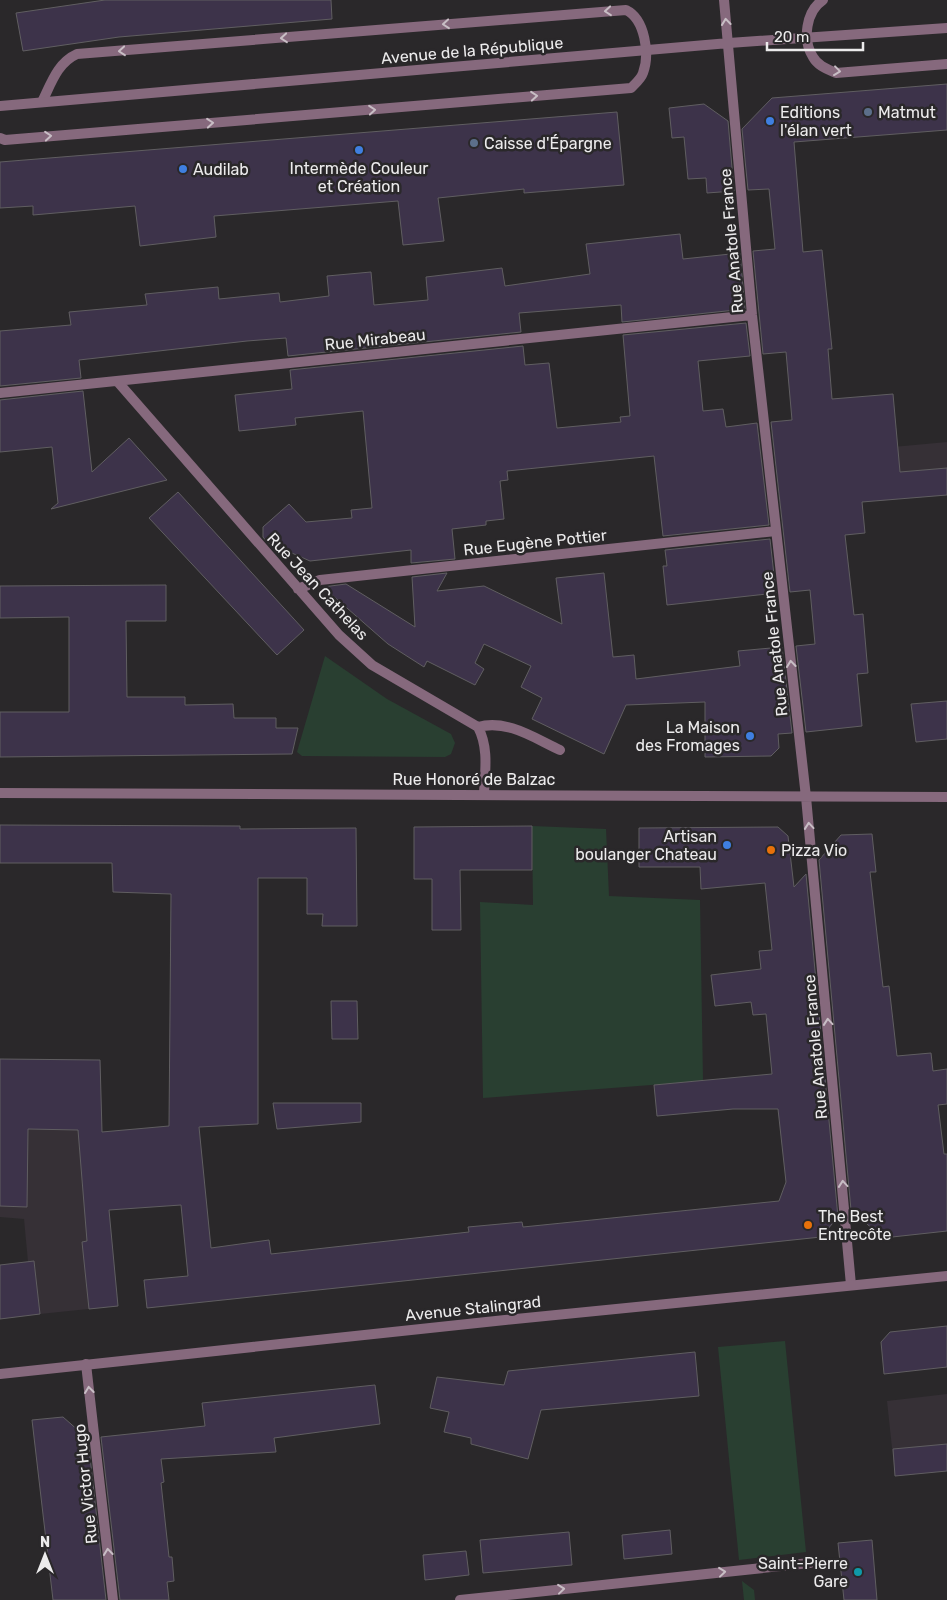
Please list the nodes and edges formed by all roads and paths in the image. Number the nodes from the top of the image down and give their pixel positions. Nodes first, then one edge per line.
1 (724, 0) edge
2 (823, 0) edge
3 (947, 28) edge
4 (808, 39) junction
5 (728, 43) junction
6 (647, 51) junction
7 (947, 64) edge
8 (42, 102) junction
9 (0, 106) edge
10 (0, 138) edge
11 (752, 315) junction
12 (118, 381) junction
13 (0, 393) edge
14 (776, 531) junction
15 (298, 589) junction
16 (478, 727) junction
17 (560, 750) dead end
18 (0, 792) edge
19 (484, 794) junction
20 (806, 797) junction
21 (947, 797) edge
22 (947, 1276) edge
23 (851, 1285) junction
24 (86, 1364) junction
25 (1, 1374) edge
26 (810, 1563) dead end
27 (113, 1600) edge
28 (460, 1600) edge

5 -> 1 street, Rue Anatole France
2 - 4 street
3 - 4 street, Avenue de la République
4 - 5 street, Avenue de la République
4 -> 7 street
5 - 6 street, Avenue de la République
5 - 11 street, Rue Anatole France
6 - 8 street, Avenue de la République
6 -> 8 street
10 -> 6 street
8 - 9 street, Avenue de la République
11 - 12 street, Rue Mirabeau
11 - 14 street, Rue Anatole France
12 - 13 street, Rue Mirabeau
12 - 15 street, Rue Jean Cathelas
14 - 15 street, Rue Eugène Pottier
20 -> 14 street, Rue Anatole France
15 - 16 street, Rue Jean Cathelas
16 - 17 street
16 - 19 street
18 - 19 street, Rue Honoré de Balzac
19 - 20 street, Rue Honoré de Balzac
20 - 21 street, Rue Honoré de Balzac
23 -> 20 street, Rue Anatole France
22 - 23 street, Avenue Stalingrad
23 - 24 street, Avenue Stalingrad
24 - 25 street, Avenue Stalingrad
27 -> 24 street, Rue Victor Hugo
28 -> 26 street

